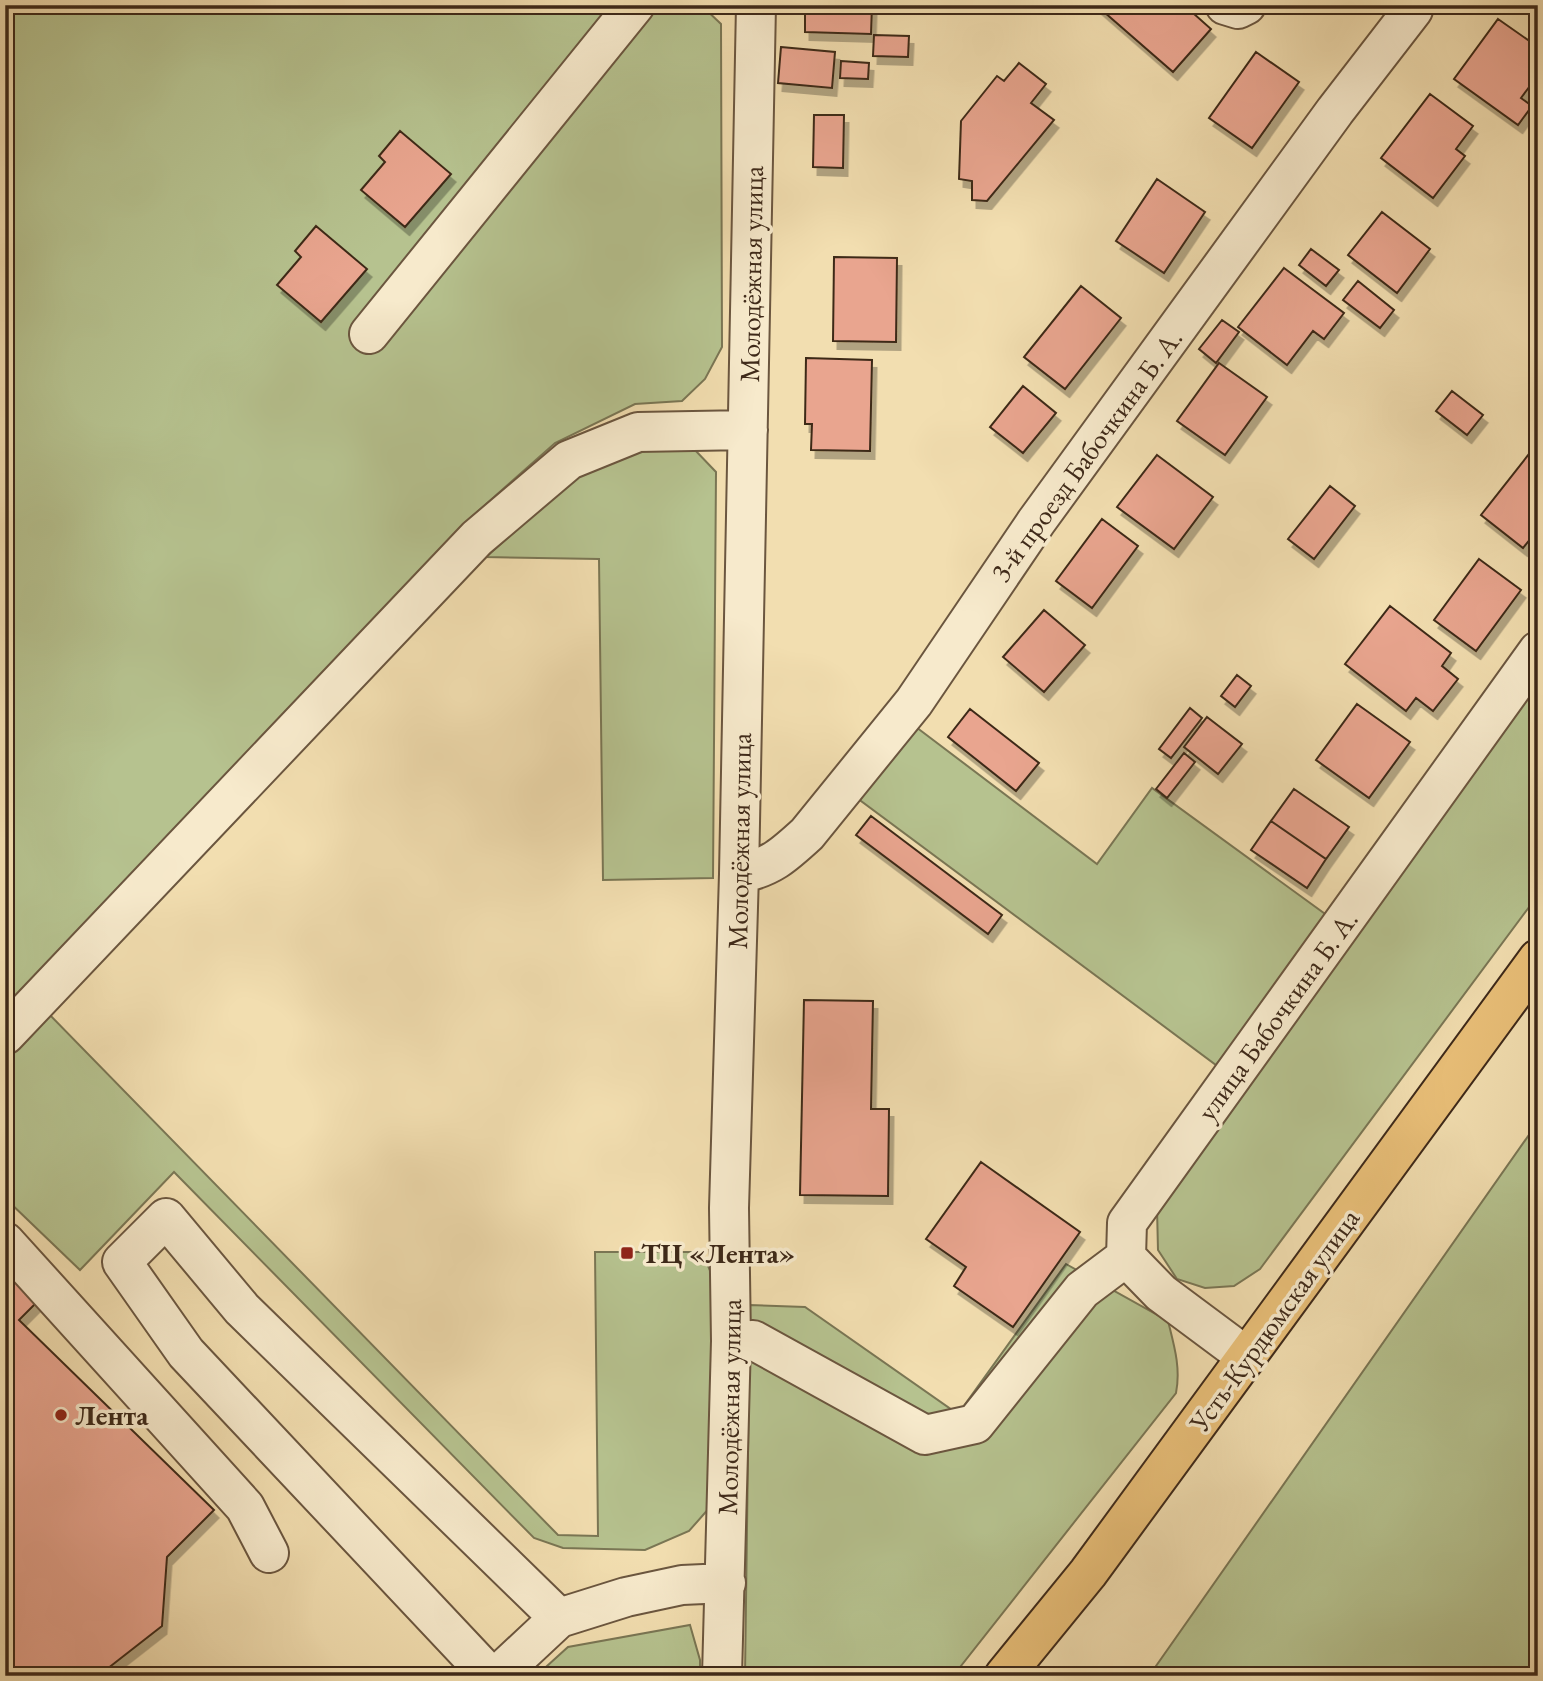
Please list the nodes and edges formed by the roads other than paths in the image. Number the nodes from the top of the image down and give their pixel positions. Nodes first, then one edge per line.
1 (635, 5) edge
2 (755, 5) edge
3 (1413, 10) dead end
4 (369, 334) dead end
5 (748, 430) junction
6 (1538, 651) edge
7 (739, 874) junction
8 (1538, 959) edge
9 (5, 1035) edge
10 (5, 1242) edge
11 (1126, 1258) junction
12 (731, 1341) junction
13 (1247, 1357) junction
14 (269, 1553) dead end
15 (726, 1583) junction
16 (559, 1618) junction
17 (490, 1676) edge
18 (497, 1676) edge
19 (722, 1676) edge
20 (1004, 1676) edge

1 - 4 street
2 - 5 street, Молодёжная улица
3 - 7 street, 3-й проезд Бабочкина Б. А.
5 - 7 street, Молодёжная улица
5 - 9 street
6 - 11 street, улица Бабочкина Б. А.
7 - 12 street, Молодёжная улица
8 - 13 main road, Усть-Курдюмская улица
10 - 14 street
11 - 12 street
11 - 13 street
12 - 15 street, Молодёжная улица
13 - 20 main road, Усть-Курдюмская улица
15 - 16 street
15 - 19 street, Молодёжная улица
16 - 17 street
16 - 18 street

